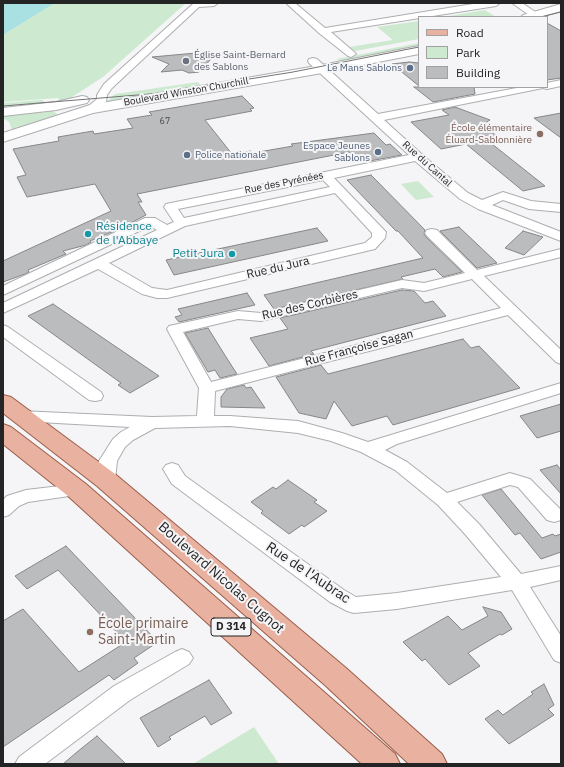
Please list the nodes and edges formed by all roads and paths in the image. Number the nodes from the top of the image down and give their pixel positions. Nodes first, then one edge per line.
1 (214, 3) edge
2 (290, 3) edge
3 (496, 3) edge
4 (516, 3) edge
5 (198, 4) edge
6 (561, 7) edge
7 (531, 16) edge
8 (561, 17) edge
9 (548, 21) edge
10 (322, 31) junction
11 (418, 42) edge
12 (418, 50) edge
13 (351, 54) junction
14 (317, 65) junction
15 (561, 83) edge
16 (548, 86) edge
17 (534, 88) edge
18 (102, 95) junction
19 (90, 109) junction
20 (3, 112) edge
21 (376, 118) junction
22 (3, 123) edge
23 (3, 134) edge
24 (3, 138) edge
25 (418, 156) junction
26 (325, 175) junction
27 (338, 189) junction
28 (482, 206) junction
29 (561, 208) edge
30 (181, 223) junction
31 (167, 230) junction
32 (432, 233) dead end
33 (561, 237) edge
34 (561, 253) edge
35 (98, 263) junction
36 (474, 274) junction
37 (3, 291) edge
38 (3, 309) edge
39 (511, 310) junction
40 (3, 330) edge
41 (561, 359) edge
42 (208, 388) junction
43 (561, 388) edge
44 (95, 396) dead end
45 (12, 409) edge
46 (205, 421) junction
47 (152, 423) junction
48 (3, 432) edge
49 (367, 448) junction
50 (172, 469) dead end
51 (106, 480) junction
52 (77, 490) junction
53 (444, 500) junction
54 (3, 510) edge
55 (554, 515) dead end
56 (561, 574) edge
57 (517, 582) junction
58 (561, 654) edge
59 (182, 658) dead end
60 (28, 764) edge
61 (384, 764) edge
62 (431, 764) edge

1 - 5 street
2 - 10 street
3 - 10 street
4 - 7 street
5 - 18 street
6 - 7 street
8 - 9 street
10 - 13 street
11 - 13 street, Boulevard Winston Churchill
12 - 14 street, Boulevard Winston Churchill
13 - 14 street, Boulevard Winston Churchill
14 - 18 street, Boulevard Winston Churchill
14 - 19 street, Boulevard Winston Churchill
14 - 21 street, Rue du Cantal
15 - 16 street
17 - 21 street
18 - 19 street
18 - 20 street, Boulevard Winston Churchill
19 - 24 street, Boulevard Winston Churchill
21 - 25 street, Rue du Cantal
22 - 23 street
25 - 26 street, Rue des Pyrénées
25 - 28 street, Rue du Cantal
26 - 27 street, Rue du Jura
26 - 30 street, Rue des Pyrénées
27 - 30 street, Rue des Pyrénées
27 - 35 street, Rue du Jura
28 - 29 street
28 - 33 street, Rue du Cantal
30 - 31 street, Rue des Pyrénées
31 - 35 street, Rue des Pyrénées
31 - 37 street
32 - 36 street
34 - 36 street, Rue des Corbières
35 - 38 street, Rue des Pyrénées
36 - 39 street
36 - 42 street, Rue des Corbières
39 - 41 street
39 - 42 street, Rue Françoise Sagan
40 - 44 street
42 - 46 street
43 - 49 street
45 - 47 street
45 - 51 main road, Boulevard Nicolas Cugnot
46 - 47 street
46 - 49 street
47 - 51 street
48 - 52 main road, D 314
49 - 53 street
50 - 57 street, Rue de l'Aubrac
51 - 62 main road, Boulevard Nicolas Cugnot
52 - 54 street
52 - 61 main road, D 314
53 - 55 street
53 - 57 street
56 - 57 street, Rue de l'Aubrac
57 - 58 street
59 - 60 street

